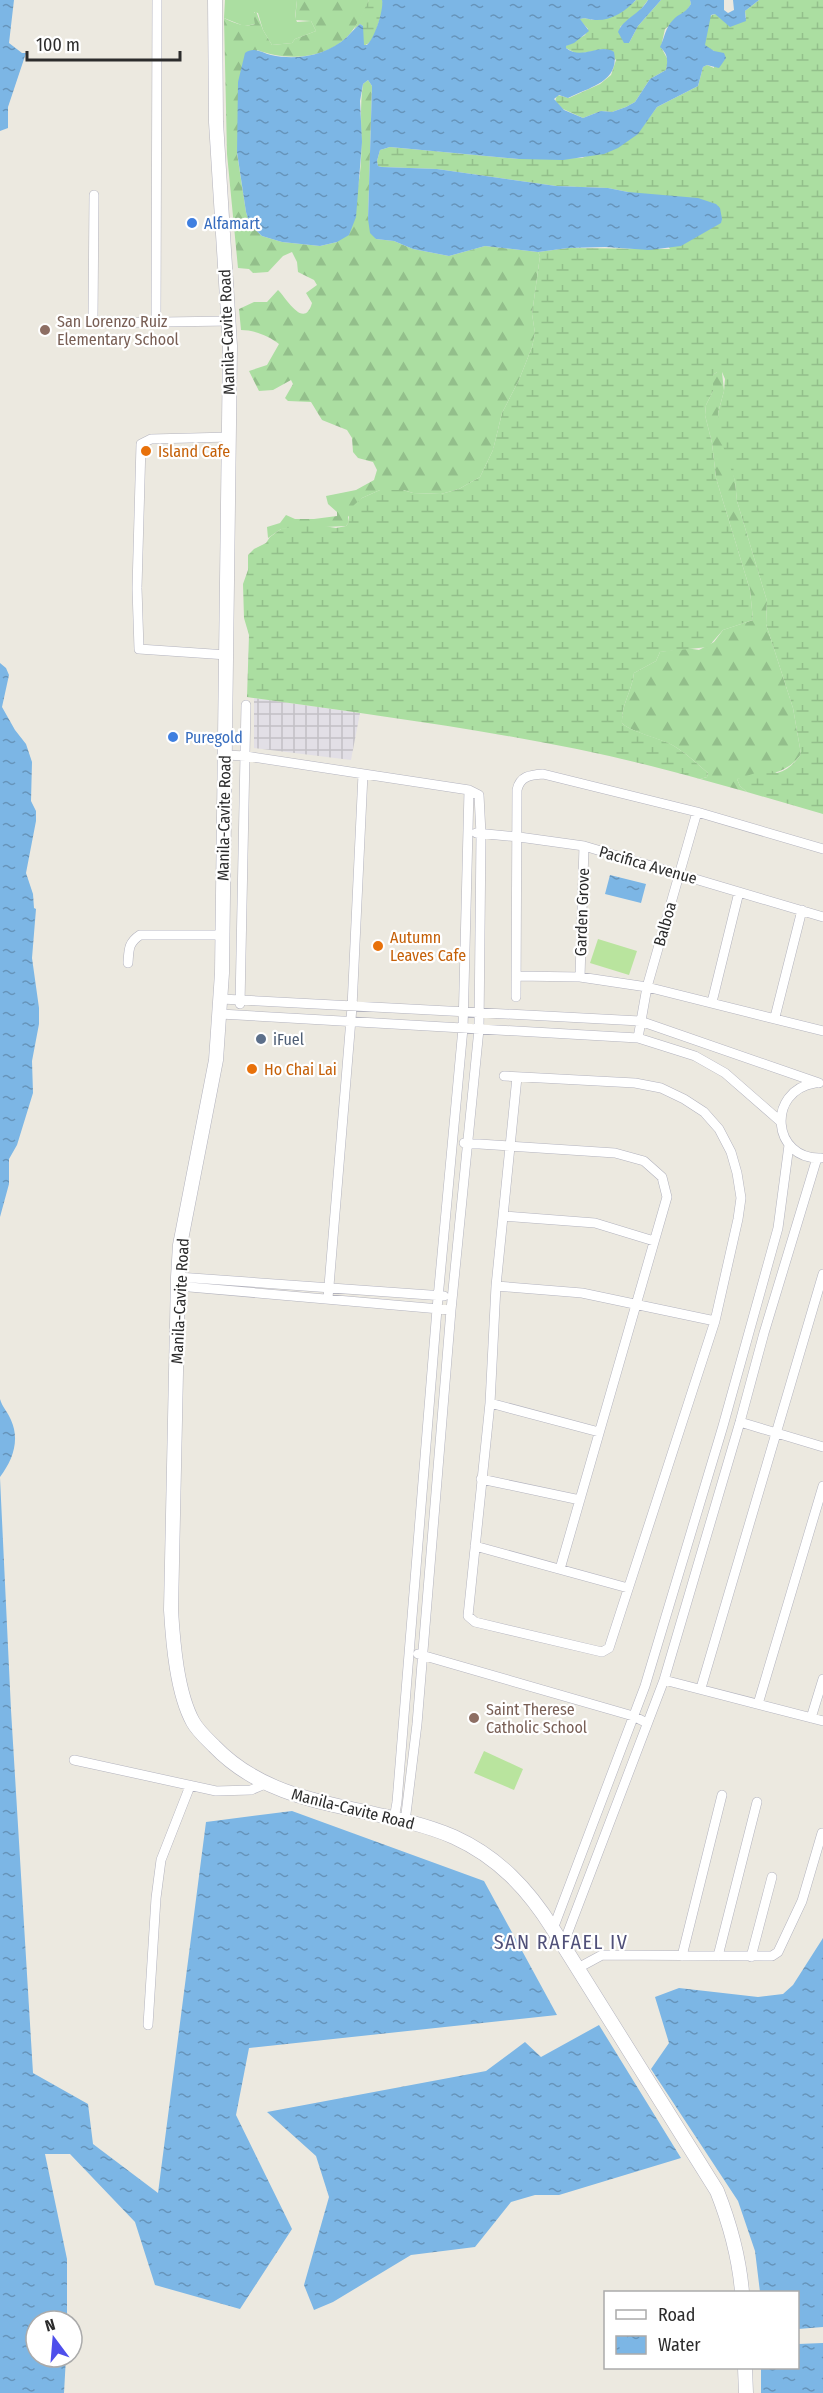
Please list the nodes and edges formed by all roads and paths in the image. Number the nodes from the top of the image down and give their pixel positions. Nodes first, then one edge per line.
1 (157, 0) edge
2 (215, 0) edge
3 (94, 195) dead end
4 (230, 321) junction
5 (156, 322) junction
6 (230, 437) junction
7 (227, 655) junction
8 (246, 705) dead end
9 (225, 755) junction
10 (246, 756) junction
11 (363, 774) junction
12 (469, 790) junction
13 (697, 812) junction
14 (470, 833) junction
15 (481, 834) junction
16 (519, 837) junction
17 (585, 846) junction
18 (823, 849) edge
19 (680, 873) junction
20 (739, 892) junction
21 (802, 910) junction
22 (823, 917) edge
23 (223, 935) junction
24 (128, 963) dead end
25 (518, 976) junction
26 (580, 978) junction
27 (647, 987) junction
28 (516, 998) dead end
29 (221, 999) junction
30 (241, 1000) junction
31 (712, 1002) junction
32 (352, 1007) junction
33 (464, 1013) junction
34 (220, 1014) junction
35 (479, 1014) junction
36 (240, 1015) junction
37 (775, 1017) junction
38 (640, 1021) junction
39 (351, 1022) junction
40 (463, 1028) junction
41 (479, 1029) junction
42 (823, 1031) edge
43 (638, 1038) junction
44 (504, 1076) dead end
45 (517, 1077) junction
46 (821, 1083) edge
47 (780, 1121) junction
48 (453, 1143) junction
49 (468, 1144) junction
50 (789, 1145) junction
51 (509, 1146) junction
52 (820, 1158) edge
53 (503, 1216) junction
54 (654, 1241) junction
55 (823, 1274) edge
56 (178, 1282) junction
57 (329, 1286) junction
58 (496, 1286) junction
59 (438, 1296) junction
60 (453, 1297) junction
61 (328, 1298) junction
62 (636, 1306) junction
63 (437, 1309) junction
64 (452, 1310) junction
65 (715, 1321) junction
66 (750, 1330) junction
67 (764, 1333) junction
68 (490, 1403) junction
69 (740, 1422) junction
70 (599, 1431) junction
71 (777, 1433) junction
72 (823, 1447) edge
73 (481, 1479) junction
74 (823, 1486) edge
75 (580, 1500) junction
76 (475, 1546) junction
77 (560, 1569) junction
78 (628, 1588) junction
79 (410, 1652) junction
80 (422, 1655) junction
81 (823, 1679) edge
82 (664, 1680) junction
83 (701, 1688) junction
84 (758, 1704) junction
85 (633, 1716) junction
86 (811, 1718) junction
87 (823, 1721) edge
88 (647, 1723) junction
89 (74, 1760) dead end
90 (265, 1784) junction
91 (190, 1786) junction
92 (722, 1795) dead end
93 (757, 1802) dead end
94 (399, 1820) junction
95 (822, 1833) edge
96 (772, 1877) dead end
97 (553, 1929) junction
98 (563, 1945) junction
99 (682, 1956) junction
100 (717, 1956) junction
101 (751, 1957) junction
102 (578, 1968) junction
103 (148, 2025) dead end
104 (742, 2291) edge
105 (745, 2369) edge
106 (746, 2393) edge

1 - 5 street
2 - 4 main road, Manila-Cavite Road
3 - 5 street
4 - 5 street
4 - 6 main road, Manila-Cavite Road
6 - 7 main road, Manila-Cavite Road
6 - 7 street
7 - 9 main road, Manila-Cavite Road
8 - 10 street
9 - 10 street
9 - 23 main road, Manila-Cavite Road
10 - 11 street
10 - 30 street
11 - 12 street
11 - 32 street
12 - 14 street
12 - 15 street
13 - 16 street
13 - 18 street
13 - 19 street, Balboa
14 - 15 street, Pacifica Avenue
14 - 33 street
15 - 16 street, Pacifica Avenue
15 - 35 street
16 - 17 street, Pacifica Avenue
16 - 25 street
17 - 19 street, Pacifica Avenue
17 - 26 street, Garden Grove
19 - 20 street, Pacifica Avenue
19 - 27 street, Balboa
20 - 21 street, Pacifica Avenue
20 - 31 street
21 - 22 street, Pacifica Avenue
21 - 37 street
23 - 24 street
23 - 29 main road, Manila-Cavite Road
25 - 26 street
25 - 28 street
26 - 27 street
27 - 31 street
27 - 38 street, Balboa
29 - 30 street
29 - 34 main road, Manila-Cavite Road
30 - 32 street
30 - 36 street
31 - 37 street
32 - 33 street
32 - 39 street
33 - 35 street
33 - 40 street
34 - 36 street
34 - 56 main road, Manila-Cavite Road
35 - 38 street
35 - 41 street
36 - 39 street
37 - 42 street
38 - 43 street, Balboa
38 - 46 street
39 - 40 street
39 - 57 street
40 - 41 street
40 - 48 street
41 - 43 street
41 - 49 street
43 - 47 street
44 - 45 street
45 - 51 street
45 - 65 street
46 - 47 street
47 - 50 street
48 - 49 street
48 - 59 street
49 - 51 street
49 - 60 street
50 - 52 street
50 - 66 street
51 - 53 street
51 - 54 street
52 - 67 street
53 - 54 street
53 - 58 street
54 - 62 street
55 - 71 street
56 - 57 street
56 - 61 street
56 - 90 main road, Manila-Cavite Road
57 - 59 street
57 - 61 street
58 - 62 street
58 - 68 street
59 - 60 street
59 - 63 street
60 - 64 street
61 - 63 street
62 - 65 street
62 - 70 street
63 - 64 street
63 - 79 street
64 - 80 street
65 - 78 street
66 - 67 street
66 - 85 street
67 - 69 street
68 - 70 street
68 - 73 street
69 - 71 street
69 - 82 street
70 - 75 street
71 - 72 street
71 - 83 street
73 - 75 street
73 - 76 street
74 - 84 street
75 - 77 street
76 - 77 street
76 - 78 street
77 - 78 street
79 - 80 street
79 - 94 street
80 - 85 street
80 - 94 street
81 - 86 street
82 - 83 street
82 - 88 street
83 - 84 street
84 - 86 street
85 - 88 street
85 - 97 street
86 - 87 street
88 - 98 street
89 - 91 street
90 - 91 street
90 - 94 main road, Manila-Cavite Road
91 - 103 street
92 - 99 street
93 - 100 street
94 - 97 main road, Manila-Cavite Road
95 - 101 street
96 - 101 street
97 - 98 main road, Manila-Cavite Road
98 - 102 main road, Manila-Cavite Road
99 - 100 street
99 - 102 street
100 - 101 street
102 - 104 main road, Manila-Cavite Road
105 - 106 main road

